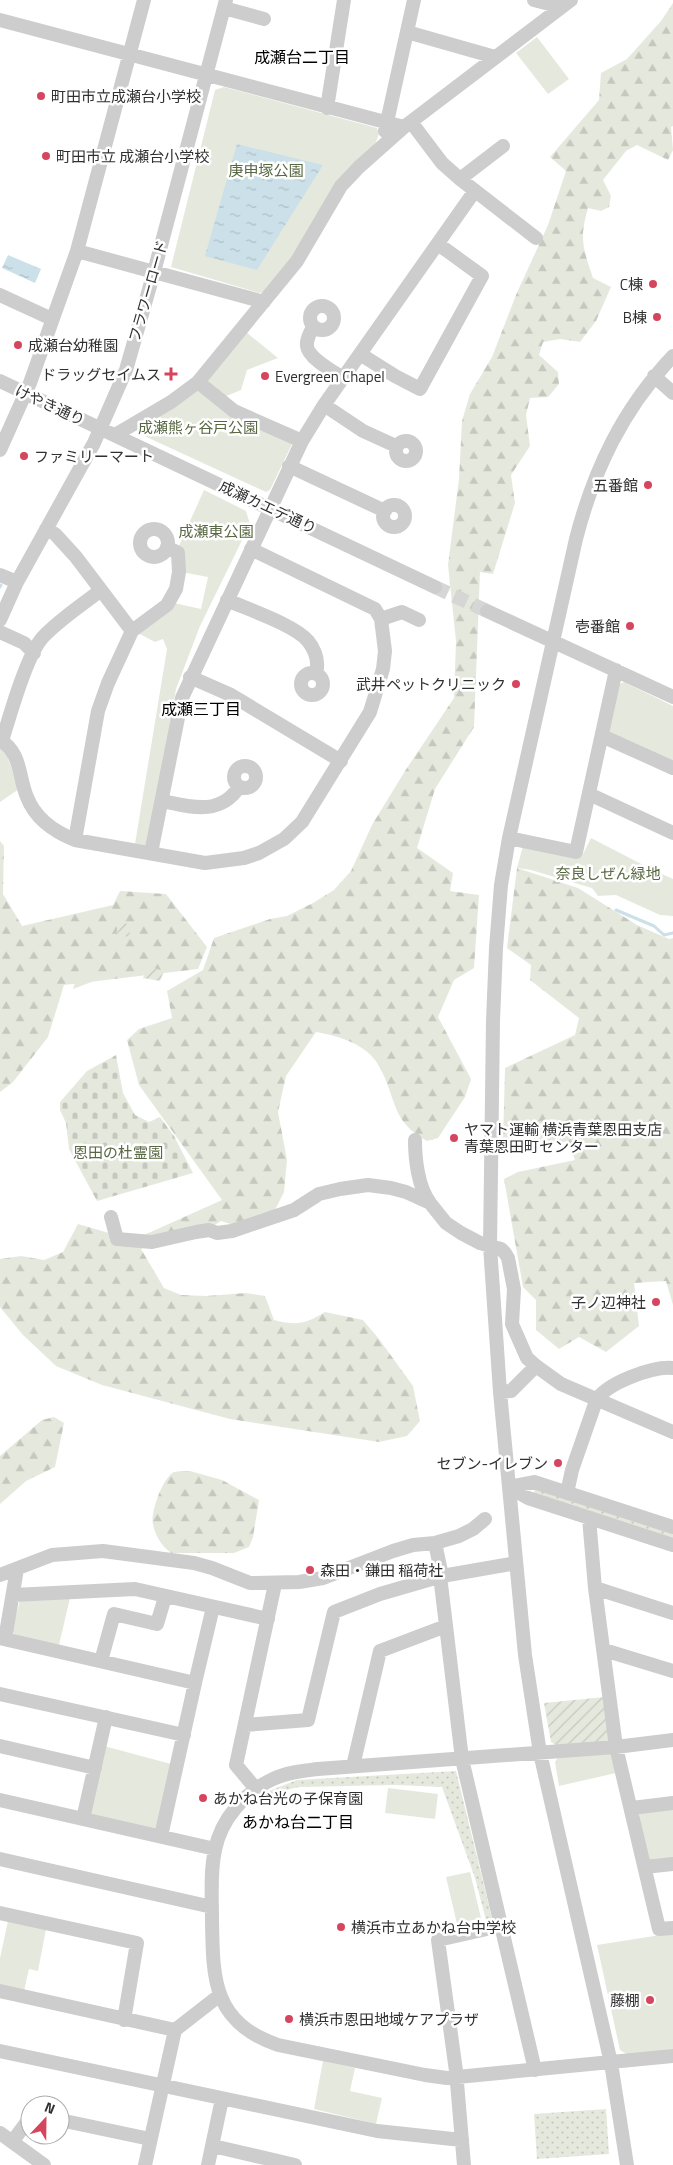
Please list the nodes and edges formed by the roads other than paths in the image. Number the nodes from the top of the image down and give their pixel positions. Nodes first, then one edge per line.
1 (144, 0) edge
2 (344, 0) edge
3 (414, 0) edge
4 (534, 0) edge
5 (225, 4) edge
6 (566, 4) edge
7 (0, 20) edge
8 (264, 20) dead end
9 (407, 32) junction
10 (130, 54) junction
11 (495, 56) junction
12 (207, 75) junction
13 (327, 108) junction
14 (386, 123) junction
15 (408, 124) junction
16 (503, 146) dead end
17 (381, 149) junction
18 (460, 179) junction
19 (474, 192) junction
20 (536, 238) dead end
21 (438, 244) junction
22 (77, 251) junction
23 (154, 272) junction
24 (0, 295) edge
25 (264, 302) junction
26 (52, 319) junction
27 (313, 327) dead end
28 (360, 354) junction
29 (673, 356) edge
30 (654, 376) junction
31 (343, 378) junction
32 (0, 381) edge
33 (198, 382) junction
34 (26, 393) junction
35 (673, 393) edge
36 (324, 406) junction
37 (101, 428) junction
38 (115, 435) junction
39 (302, 441) junction
40 (396, 446) dead end
41 (0, 450) edge
42 (290, 466) junction
43 (270, 508) junction
44 (385, 511) dead end
45 (46, 529) junction
46 (168, 547) dead end
47 (251, 548) junction
48 (0, 575) edge
49 (17, 582) junction
50 (435, 587) tunnel mouth
51 (100, 590) junction
52 (227, 600) junction
53 (487, 611) tunnel mouth
54 (381, 619) junction
55 (0, 620) edge
56 (419, 620) dead end
57 (132, 631) junction
58 (0, 632) edge
59 (553, 641) junction
60 (34, 652) junction
61 (616, 670) junction
62 (316, 674) dead end
63 (190, 677) junction
64 (673, 697) edge
65 (602, 736) junction
66 (1, 740) edge
67 (341, 760) junction
68 (673, 768) edge
69 (239, 787) dead end
70 (589, 794) junction
71 (162, 801) junction
72 (673, 834) edge
73 (509, 838) junction
74 (75, 840) junction
75 (151, 852) junction
76 (415, 1140) dead end
77 (430, 1204) junction
78 (111, 1217) dead end
79 (490, 1246) junction
80 (536, 1366) junction
81 (673, 1368) edge
82 (500, 1392) junction
83 (596, 1400) junction
84 (673, 1432) edge
85 (509, 1487) junction
86 (567, 1493) junction
87 (589, 1518) junction
88 (485, 1519) dead end
89 (673, 1527) edge
90 (435, 1543) junction
91 (673, 1546) edge
92 (516, 1563) junction
93 (17, 1569) junction
94 (0, 1575) edge
95 (442, 1576) junction
96 (275, 1584) junction
97 (595, 1588) junction
98 (13, 1595) junction
99 (165, 1597) junction
100 (213, 1608) junction
101 (673, 1613) edge
102 (268, 1619) junction
103 (446, 1626) junction
104 (2, 1639) edge
105 (604, 1650) junction
106 (101, 1661) junction
107 (673, 1671) edge
108 (196, 1683) junction
109 (0, 1694) edge
110 (106, 1717) junction
111 (245, 1725) junction
112 (184, 1735) junction
113 (673, 1740) edge
114 (0, 1746) edge
115 (616, 1747) junction
116 (540, 1753) junction
117 (462, 1759) junction
118 (353, 1766) junction
119 (95, 1768) junction
120 (256, 1789) junction
121 (0, 1800) edge
122 (673, 1803) edge
123 (632, 1808) junction
124 (83, 1819) junction
125 (162, 1836) junction
126 (215, 1849) junction
127 (0, 1859) edge
128 (673, 1864) edge
129 (645, 1868) junction
130 (212, 1907) junction
131 (0, 1913) edge
132 (500, 1926) junction
133 (673, 1928) edge
134 (0, 1991) edge
135 (220, 1995) junction
136 (124, 2020) junction
137 (175, 2030) junction
138 (0, 2051) edge
139 (673, 2056) edge
140 (611, 2063) junction
141 (535, 2070) junction
142 (456, 2077) junction
143 (162, 2087) junction
144 (222, 2099) junction
145 (70, 2122) edge
146 (20, 2131) edge
147 (0, 2133) edge
148 (150, 2139) junction
149 (462, 2140) junction
150 (12, 2142) junction
151 (213, 2146) junction
152 (249, 2160) edge
153 (44, 2165) edge
154 (145, 2165) edge
155 (208, 2165) edge
156 (295, 2165) edge
157 (464, 2165) edge
158 (627, 2165) edge

1 - 10 street
2 - 13 street
3 - 9 street
4 - 6 street
5 - 8 street
5 - 12 street, フラワーロード
6 - 11 street
7 - 10 street
9 - 11 street
9 - 14 street
10 - 12 street
10 - 22 street
11 - 15 street
12 - 13 street
12 - 23 street, フラワーロード
13 - 14 street
14 - 15 street
14 - 17 street
15 - 17 street
15 - 18 street
16 - 18 street
17 - 25 street
18 - 19 street
19 - 20 street
19 - 21 street
21 - 28 street
21 - 28 street
22 - 23 street
22 - 26 street
23 - 25 street
23 - 37 street, フラワーロード
24 - 26 street
25 - 33 street
26 - 34 street
27 - 31 street
28 - 31 street
29 - 30 street
30 - 35 street
30 - 59 street
31 - 36 street
32 - 34 street, けやき通り
33 - 38 street
33 - 39 street
34 - 37 street, けやき通り
34 - 41 street
36 - 39 street
36 - 40 street
37 - 38 street, 成瀬カエデ通り
37 - 45 street, フラワーロード
38 - 43 street, 成瀬カエデ通り
39 - 42 street
42 - 43 street
42 - 44 street
43 - 47 street
43 - 50 street, 成瀬カエデ通り
45 - 49 street, フラワーロード
45 - 51 street
46 - 57 street
47 - 52 street
47 - 54 street
48 - 49 street
49 - 55 street, フラワーロード
51 - 57 street
51 - 60 street
52 - 62 street
52 - 63 street
53 - 59 street
54 - 56 street
54 - 67 street
57 - 74 street
58 - 60 street
59 - 61 street
59 - 73 street
60 - 66 street
61 - 64 street
61 - 65 street
63 - 67 street
63 - 71 street
65 - 68 street
65 - 70 street
66 - 74 street
67 - 75 street
69 - 71 street
70 - 72 street
70 - 73 street
71 - 75 street
73 - 79 street
74 - 75 street
76 - 77 street
77 - 78 street
77 - 79 street
79 - 80 street
79 - 82 street
80 - 82 street
80 - 83 street
81 - 83 street
82 - 85 street
83 - 84 street
83 - 86 street
85 - 86 street
85 - 87 street
85 - 92 street
86 - 89 street
87 - 91 street
87 - 97 street
88 - 90 street
90 - 95 street
90 - 96 street
92 - 95 street
92 - 116 street
93 - 94 street
93 - 96 street
93 - 98 street
95 - 103 street
95 - 111 street
96 - 102 street
97 - 101 street
97 - 105 street
98 - 99 street
98 - 104 street
99 - 100 street
99 - 106 street
100 - 102 street
100 - 108 street
102 - 111 street
103 - 117 street
103 - 118 street
104 - 106 street
105 - 107 street
105 - 115 street
106 - 108 street
108 - 112 street
109 - 110 street
110 - 112 street
110 - 119 street
111 - 120 street
112 - 125 street
113 - 115 street
114 - 119 street
115 - 116 street
115 - 123 street
116 - 117 street
116 - 140 street
117 - 118 street
117 - 132 street
118 - 120 street
119 - 124 street
120 - 126 street
121 - 124 street
122 - 123 street
123 - 129 street
124 - 125 street
125 - 126 street
126 - 130 street
127 - 130 street
128 - 129 street
129 - 133 street
130 - 135 street
131 - 136 street
132 - 141 street
132 - 142 street
134 - 136 street
135 - 137 street
135 - 142 street
136 - 137 street
137 - 143 street
138 - 143 street
139 - 140 street
140 - 141 street
140 - 158 street
141 - 142 street
142 - 149 street
143 - 144 street
143 - 148 street
144 - 149 street
144 - 151 street
145 - 148 street
146 - 150 street
147 - 150 street
148 - 154 street
149 - 157 street
150 - 153 street
151 - 152 street
151 - 155 street
152 - 156 street

